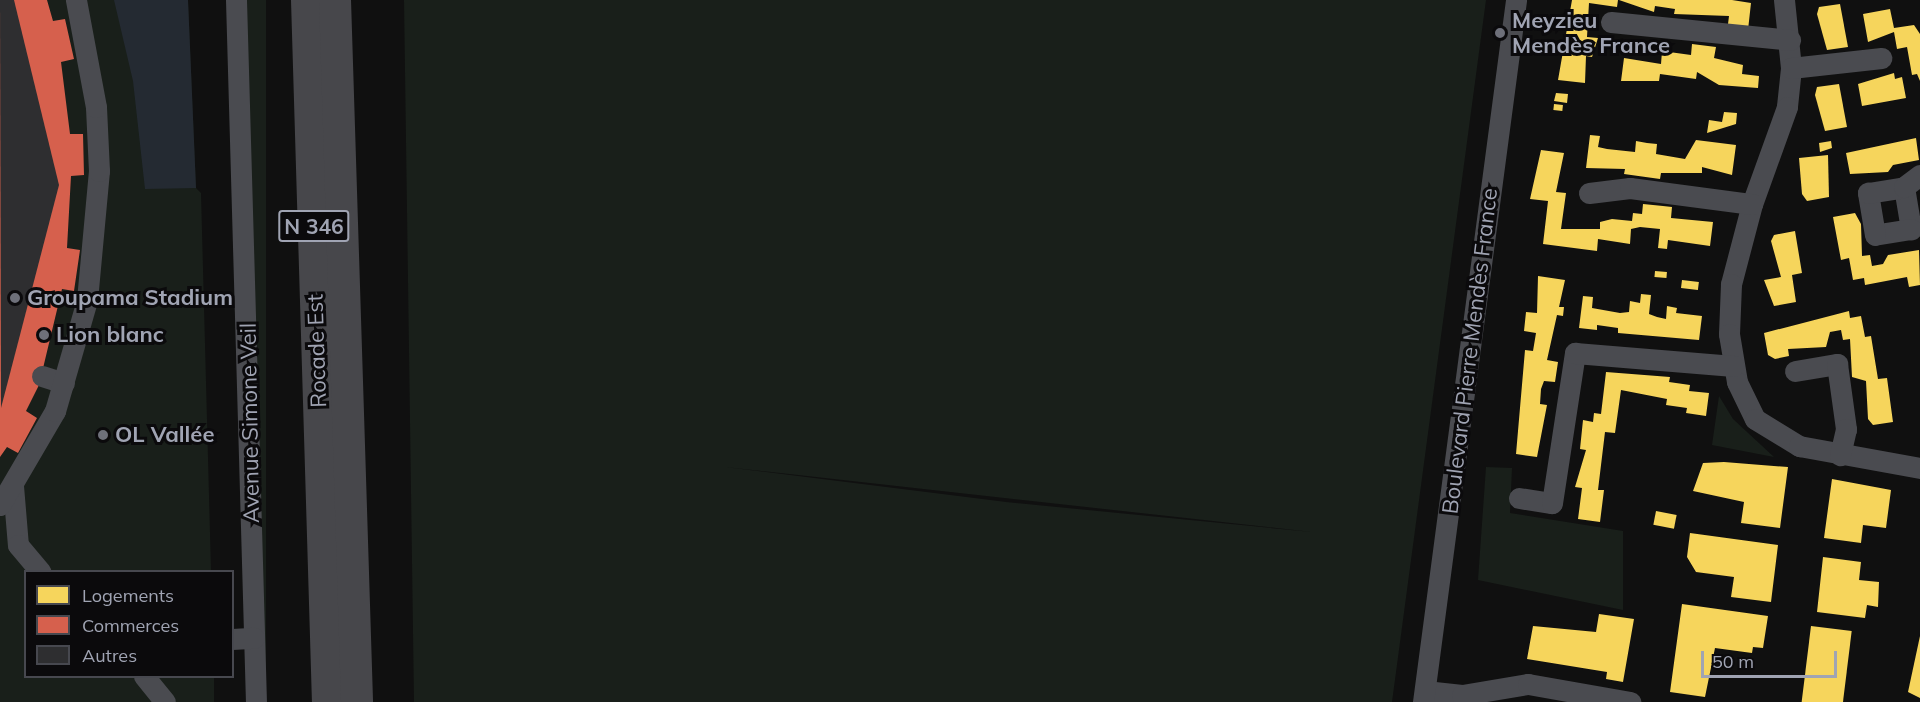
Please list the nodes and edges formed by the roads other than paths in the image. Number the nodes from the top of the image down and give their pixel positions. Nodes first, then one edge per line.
1 (76, 0) edge
2 (236, 0) edge
3 (307, 0) edge
4 (335, 0) edge
5 (1516, 0) edge
6 (1784, 0) edge
7 (1611, 22) dead end
8 (1790, 40) junction
9 (1881, 58) dead end
10 (1791, 68) junction
11 (1588, 193) dead end
12 (1752, 204) junction
13 (1733, 366) junction
14 (1796, 371) dead end
15 (42, 376) dead end
16 (64, 383) junction
17 (1840, 455) junction
18 (1920, 468) edge
19 (13, 486) junction
20 (1519, 498) dead end
21 (0, 505) edge
22 (0, 550) edge
23 (22, 555) junction
24 (39, 570) edge
25 (254, 638) junction
26 (234, 639) edge
27 (146, 678) edge
28 (1509, 694) edge
29 (1424, 697) edge
30 (165, 702) edge
31 (256, 702) edge
32 (328, 702) edge
33 (357, 702) edge
34 (1630, 702) edge

1 - 16 street
2 - 25 street, Avenue Simone Veil
3 - 32 highway, Rocade Est / N 346
4 - 33 highway, Rocade Est / N 346
5 - 29 street, Boulevard Pierre Mendès France
6 - 8 street
7 - 8 street
8 - 10 street
9 - 10 street
10 - 12 street
11 - 12 street
12 - 13 street
13 - 17 street
13 - 20 street
14 - 17 street
15 - 16 street
16 - 19 street
17 - 18 street
19 - 21 street
19 - 23 street
22 - 23 street
23 - 24 street
25 - 26 street
25 - 31 street, Avenue Simone Veil
27 - 30 street
28 - 29 street
28 - 34 street

